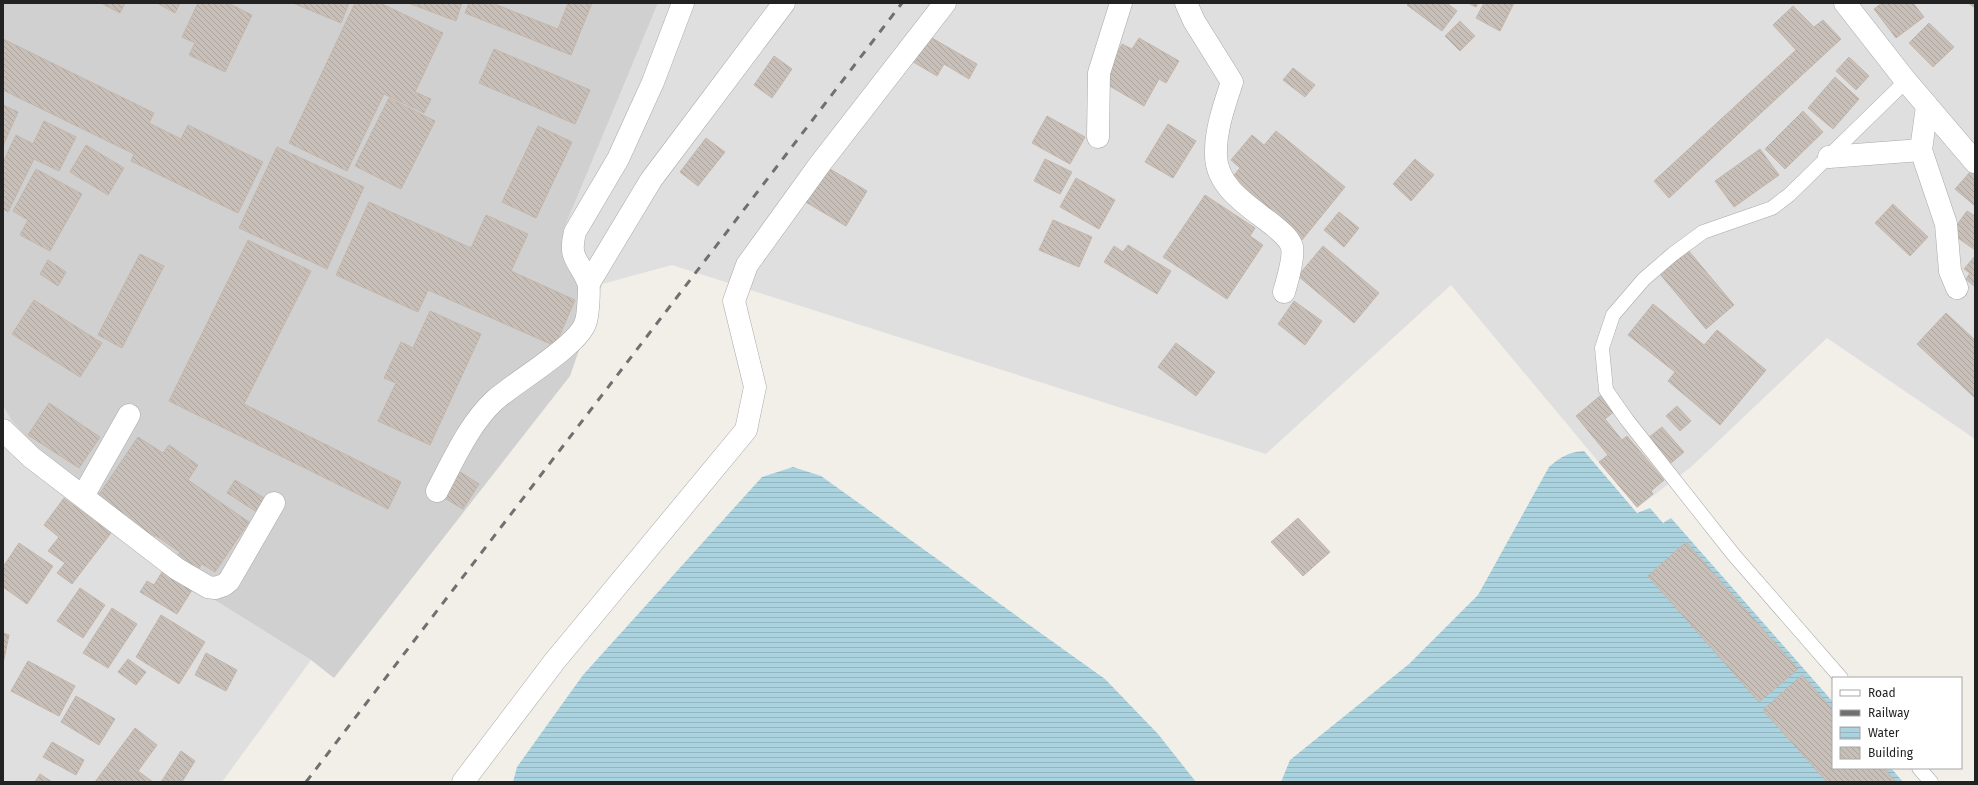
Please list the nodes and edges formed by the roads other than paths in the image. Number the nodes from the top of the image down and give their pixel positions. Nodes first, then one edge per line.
1 (683, 3) edge
2 (784, 3) edge
3 (945, 3) edge
4 (1121, 3) edge
5 (1186, 3) edge
6 (1845, 3) edge
7 (1906, 81) junction
8 (1927, 106) junction
9 (1098, 137) dead end
10 (1921, 150) junction
11 (1829, 157) junction
12 (1975, 162) edge
13 (588, 283) junction
14 (1957, 288) dead end
15 (1284, 292) dead end
16 (129, 415) dead end
17 (3, 430) edge
18 (437, 491) dead end
19 (83, 496) junction
20 (274, 503) dead end
21 (1840, 677) edge
22 (1920, 769) edge
23 (463, 782) edge
24 (1931, 782) edge

1 - 13 street
2 - 13 street
3 - 23 street
4 - 9 street
5 - 15 street
6 - 7 street
7 - 8 street
7 - 11 lane
8 - 10 street
8 - 12 street
10 - 11 street
10 - 14 street
11 - 21 lane
13 - 18 street
16 - 19 street
17 - 19 street
19 - 20 street
22 - 24 lane

